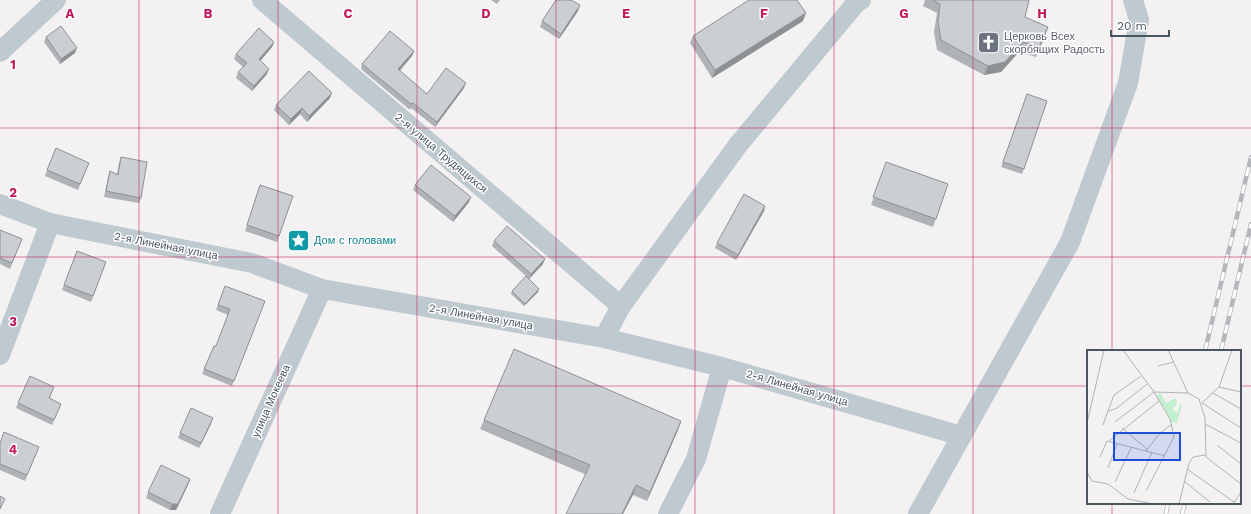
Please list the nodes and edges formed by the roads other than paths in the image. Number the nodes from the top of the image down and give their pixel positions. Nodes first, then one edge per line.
1 (56, 0) edge
2 (262, 0) edge
3 (861, 0) edge
4 (1133, 0) edge
5 (0, 52) edge
6 (0, 204) edge
7 (50, 223) junction
8 (322, 289) junction
9 (621, 306) junction
10 (604, 338) junction
11 (0, 355) edge
12 (722, 367) junction
13 (962, 436) junction
14 (220, 514) edge
15 (668, 514) edge
16 (918, 514) edge

1 - 5 street
2 - 9 street, 2-я улица Трудящихся
3 - 9 street
4 - 13 street
6 - 7 street, 2-я Линейная улица
7 - 8 street, 2-я Линейная улица
7 - 11 street
8 - 10 street, 2-я Линейная улица
8 - 14 street, улица Мокеева
9 - 10 street
10 - 12 street, 2-я Линейная улица
12 - 13 street, 2-я Линейная улица
12 - 15 street
13 - 16 street

